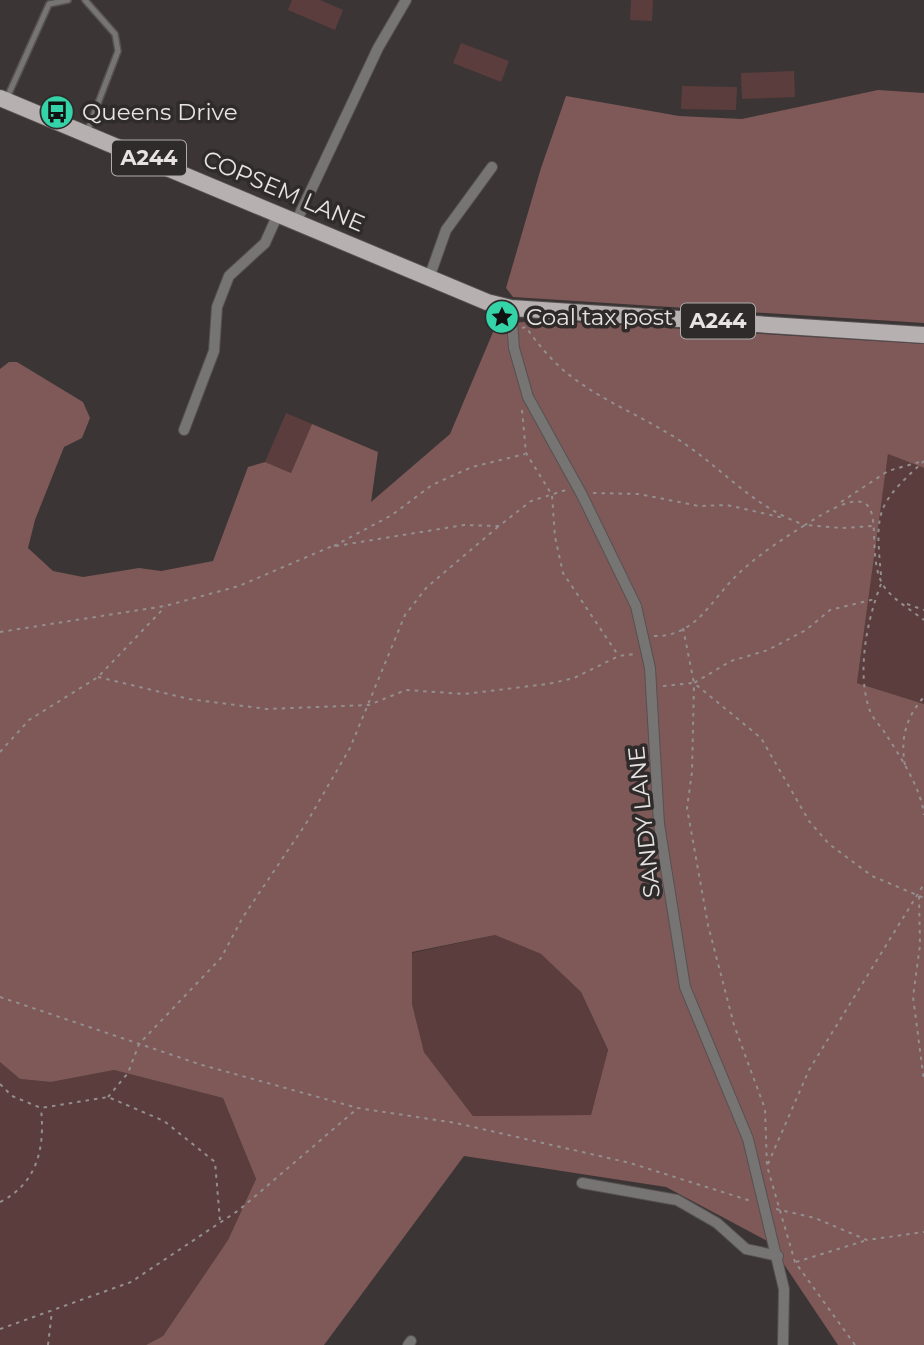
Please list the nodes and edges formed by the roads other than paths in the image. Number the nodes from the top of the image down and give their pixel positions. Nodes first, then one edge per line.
1 (68, 0) edge
2 (85, 0) edge
3 (406, 0) edge
4 (3, 99) edge
5 (87, 132) junction
6 (492, 167) dead end
7 (278, 214) junction
8 (296, 222) junction
9 (429, 278) junction
10 (511, 308) junction
11 (924, 335) edge
12 (184, 430) dead end
13 (582, 1183) dead end
14 (778, 1256) junction
15 (783, 1345) edge

1 - 4 lane
2 - 5 lane
3 - 8 street
4 - 5 main road, COPSEM LANE / A244
5 - 7 main road, COPSEM LANE / A244
6 - 9 street
7 - 8 main road, COPSEM LANE / A244
7 - 12 street
8 - 9 main road, COPSEM LANE / A244
9 - 10 main road, COPSEM LANE / A244
10 - 11 main road, A244
10 - 14 street, SANDY LANE
13 - 14 street
14 - 15 street, SANDY LANE

